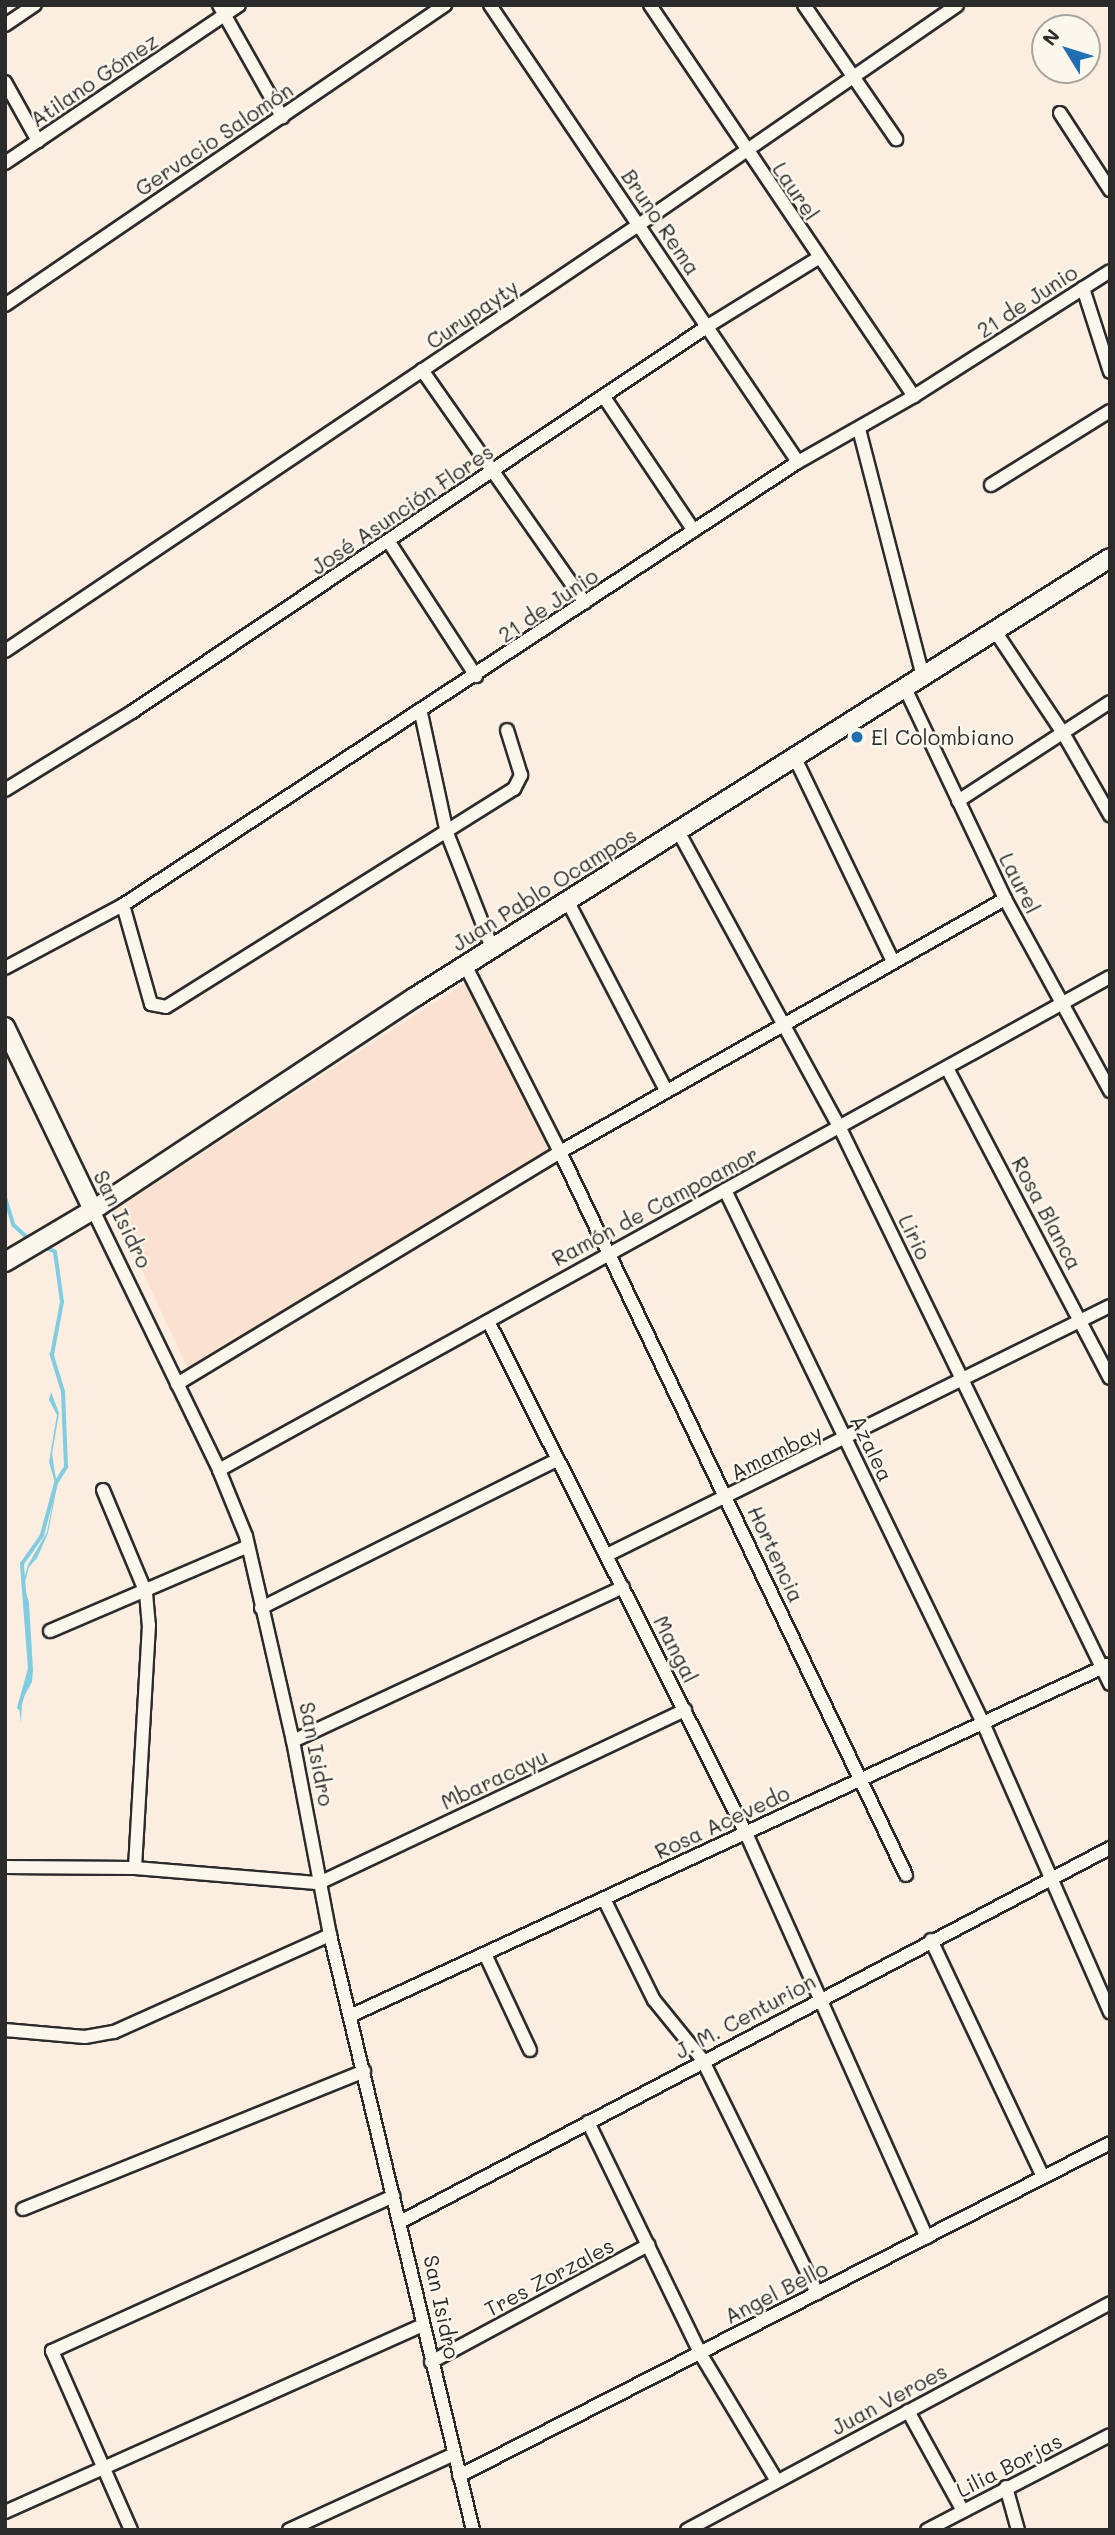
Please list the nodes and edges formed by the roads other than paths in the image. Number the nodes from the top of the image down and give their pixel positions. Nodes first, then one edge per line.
1 (35, 5) edge
2 (239, 5) edge
3 (445, 5) edge
4 (490, 5) edge
5 (650, 5) edge
6 (804, 5) edge
7 (957, 5) edge
8 (222, 10) edge
9 (5, 25) edge
10 (853, 77) junction
11 (5, 82) edge
12 (1060, 113) dead end
13 (282, 117) junction
14 (895, 139) dead end
15 (38, 141) junction
16 (746, 151) junction
17 (5, 163) edge
18 (1110, 190) edge
19 (640, 224) junction
20 (818, 258) junction
21 (1110, 271) edge
22 (1083, 288) junction
23 (5, 304) edge
24 (708, 327) junction
25 (422, 370) junction
26 (1110, 372) edge
27 (914, 396) junction
28 (604, 397) junction
29 (1110, 411) edge
30 (859, 429) junction
31 (798, 462) junction
32 (494, 470) junction
33 (990, 485) dead end
34 (694, 531) junction
35 (389, 542) junction
36 (1110, 558) edge
37 (584, 603) junction
38 (995, 631) junction
39 (5, 651) edge
40 (476, 676) junction
41 (923, 677) junction
42 (905, 688) junction
43 (1110, 702) edge
44 (421, 713) junction
45 (507, 730) dead end
46 (1063, 733) junction
47 (795, 758) junction
48 (5, 790) edge
49 (958, 801) junction
50 (1110, 815) edge
51 (678, 831) junction
52 (447, 833) junction
53 (1005, 899) junction
54 (568, 902) junction
55 (123, 905) junction
56 (492, 948) junction
57 (893, 962) junction
58 (465, 965) junction
59 (5, 968) edge
60 (1110, 977) edge
61 (1063, 1002) junction
62 (781, 1025) junction
63 (5, 1027) edge
64 (947, 1068) junction
65 (666, 1090) junction
66 (1110, 1091) edge
67 (840, 1128) junction
68 (560, 1152) junction
69 (725, 1190) junction
70 (93, 1210) junction
71 (610, 1250) junction
72 (5, 1262) edge
73 (1110, 1306) edge
74 (1083, 1320) junction
75 (488, 1321) junction
76 (1110, 1378) edge
77 (965, 1381) junction
78 (177, 1384) junction
79 (846, 1439) junction
80 (557, 1460) junction
81 (219, 1470) junction
82 (103, 1490) dead end
83 (728, 1496) junction
84 (248, 1546) junction
85 (607, 1555) junction
86 (623, 1587) junction
87 (146, 1593) junction
88 (261, 1608) junction
89 (50, 1631) dead end
90 (1106, 1666) edge
91 (1110, 1684) edge
92 (685, 1710) junction
93 (983, 1723) junction
94 (293, 1741) junction
95 (860, 1781) junction
96 (745, 1831) junction
97 (1110, 1848) edge
98 (5, 1867) edge
99 (135, 1868) junction
100 (906, 1875) dead end
101 (1048, 1878) junction
102 (319, 1883) junction
103 (604, 1899) junction
104 (330, 1935) junction
105 (931, 1940) junction
106 (485, 1954) junction
107 (818, 1999) junction
108 (1110, 2012) edge
109 (350, 2016) junction
110 (5, 2030) edge
111 (530, 2050) dead end
112 (702, 2059) junction
113 (364, 2071) junction
114 (588, 2122) junction
115 (1110, 2143) edge
116 (1043, 2177) junction
117 (394, 2196) junction
118 (23, 2208) dead end
119 (401, 2222) junction
120 (927, 2236) junction
121 (648, 2245) junction
122 (817, 2293) junction
123 (1110, 2303) edge
124 (421, 2326) junction
125 (700, 2353) junction
126 (430, 2362) junction
127 (908, 2411) junction
128 (1110, 2435) edge
129 (454, 2454) junction
130 (106, 2471) junction
131 (459, 2476) junction
132 (777, 2481) junction
133 (1006, 2487) junction
134 (963, 2511) junction
135 (5, 2512) edge
136 (708, 2525) edge
137 (131, 2530) edge
138 (289, 2530) edge
139 (473, 2530) edge
140 (687, 2530) edge
141 (927, 2530) edge
142 (1018, 2530) edge

1 - 9 street
2 - 8 street, Atilano Gómez
3 - 13 street, Gervacio Salomón
4 - 19 street, Bruno Rema
5 - 16 street, Laurel
6 - 10 street
7 - 10 street, Curupayty
8 - 13 street
8 - 15 street, Atilano Gómez
10 - 14 street
10 - 16 street, Curupayty
11 - 15 street
12 - 18 street
13 - 23 street, Gervacio Salomón
15 - 17 street, Atilano Gómez
16 - 19 street, Curupayty
16 - 20 street, Laurel
19 - 24 street, Bruno Rema
19 - 25 street, Curupayty
20 - 24 street, José Asunción Flores
20 - 27 street, Laurel
21 - 22 street, 21 de Junio
22 - 26 street
22 - 27 street, 21 de Junio
24 - 28 street, José Asunción Flores
24 - 31 street, Bruno Rema
25 - 32 street
25 - 39 street, Curupayty
27 - 30 street, 21 de Junio
28 - 32 street, José Asunción Flores
28 - 34 street
29 - 33 street
30 - 31 street, 21 de Junio
30 - 41 street
31 - 34 street, 21 de Junio
32 - 35 street, José Asunción Flores
32 - 37 street
34 - 37 street, 21 de Junio
35 - 40 street
35 - 48 street, José Asunción Flores
36 - 38 street, Juan Pablo Ocampos
37 - 40 street, 21 de Junio
38 - 41 street, Juan Pablo Ocampos
38 - 46 street
40 - 44 street, 21 de Junio
41 - 42 street, Juan Pablo Ocampos
42 - 47 street, Juan Pablo Ocampos
42 - 49 street, Laurel
43 - 46 street
44 - 52 street
44 - 55 street, 21 de Junio
45 - 52 street
46 - 49 street
46 - 50 street
47 - 51 street, Juan Pablo Ocampos
47 - 57 street
49 - 53 street, Laurel
51 - 54 street, Juan Pablo Ocampos
51 - 62 street, Lirio
52 - 55 street
52 - 56 street
53 - 57 street
53 - 61 street, Laurel
54 - 56 street, Juan Pablo Ocampos
54 - 65 street
55 - 59 street, 21 de Junio
56 - 58 street, Juan Pablo Ocampos
57 - 62 street
58 - 68 street, Hortencia
58 - 70 street, Juan Pablo Ocampos
60 - 61 street, Ramón de Campoamor
61 - 64 street, Ramón de Campoamor
61 - 66 street, Laurel
62 - 65 street
62 - 67 street, Lirio
63 - 70 street, San Isidro
64 - 67 street, Ramón de Campoamor
64 - 74 street, Rosa Blanca
65 - 68 street
67 - 69 street, Ramón de Campoamor
67 - 77 street, Lirio
68 - 71 street, Hortencia
68 - 78 street
69 - 71 street, Ramón de Campoamor
69 - 79 street, Azalea
70 - 72 street, Juan Pablo Ocampos
70 - 78 street, San Isidro
71 - 75 street, Ramón de Campoamor
71 - 83 street, Hortencia
73 - 74 street, Amambay
74 - 76 street, Rosa Blanca
74 - 77 street, Amambay
75 - 80 street, Mangal
75 - 81 street, Ramón de Campoamor
77 - 79 street, Amambay
77 - 90 street, Lirio
78 - 81 street, San Isidro
79 - 83 street, Amambay
79 - 93 street, Azalea
80 - 85 street, Mangal
80 - 88 street
81 - 84 street, San Isidro
82 - 87 street
83 - 85 street, Amambay
83 - 95 street, Hortencia
84 - 87 street
84 - 88 street, San Isidro
85 - 86 street, Mangal
86 - 92 street, Mangal
86 - 94 street
87 - 89 street
87 - 99 street
88 - 94 street, San Isidro
90 - 91 street, Lirio
90 - 93 street, Rosa Acevedo
92 - 96 street, Mangal
92 - 102 street, Mbaracayu
93 - 95 street, Rosa Acevedo
93 - 101 street, Azalea
94 - 102 street, San Isidro
95 - 96 street, Rosa Acevedo
95 - 100 street, Hortencia
96 - 103 street, Rosa Acevedo
96 - 107 street, Mangal
97 - 101 street, J. M. Centurion
98 - 99 street
99 - 102 street
101 - 105 street, J. M. Centurion
101 - 108 street, Azalea
102 - 104 street, San Isidro
103 - 106 street, Rosa Acevedo
103 - 112 street
104 - 109 street, San Isidro
104 - 110 street
105 - 107 street, J. M. Centurion
105 - 116 street
106 - 109 street, Rosa Acevedo
106 - 111 street
107 - 112 street, J. M. Centurion
107 - 120 street, Mangal
109 - 113 street, San Isidro
112 - 114 street, J. M. Centurion
112 - 122 street
113 - 117 street, San Isidro
113 - 118 street
114 - 119 street, J. M. Centurion
114 - 121 street
115 - 116 street, Angel Bello
116 - 120 street, Angel Bello
117 - 119 street, San Isidro
117 - 130 street
119 - 124 street, San Isidro
120 - 122 street, Angel Bello
121 - 125 street
121 - 126 street, Tres Zorzales
122 - 125 street, Angel Bello
123 - 127 street, Juan Veroes
124 - 126 street, San Isidro
124 - 130 street
125 - 131 street, Angel Bello
125 - 132 street
126 - 129 street, San Isidro
127 - 132 street, Juan Veroes
127 - 134 street
128 - 133 street, Lilia Borjas
129 - 131 street, San Isidro
129 - 138 street
130 - 135 street
130 - 137 street
131 - 139 street, San Isidro
132 - 136 street, Juan Veroes
133 - 134 street, Lilia Borjas
133 - 142 street
134 - 141 street, Lilia Borjas
136 - 140 street, Juan Veroes

